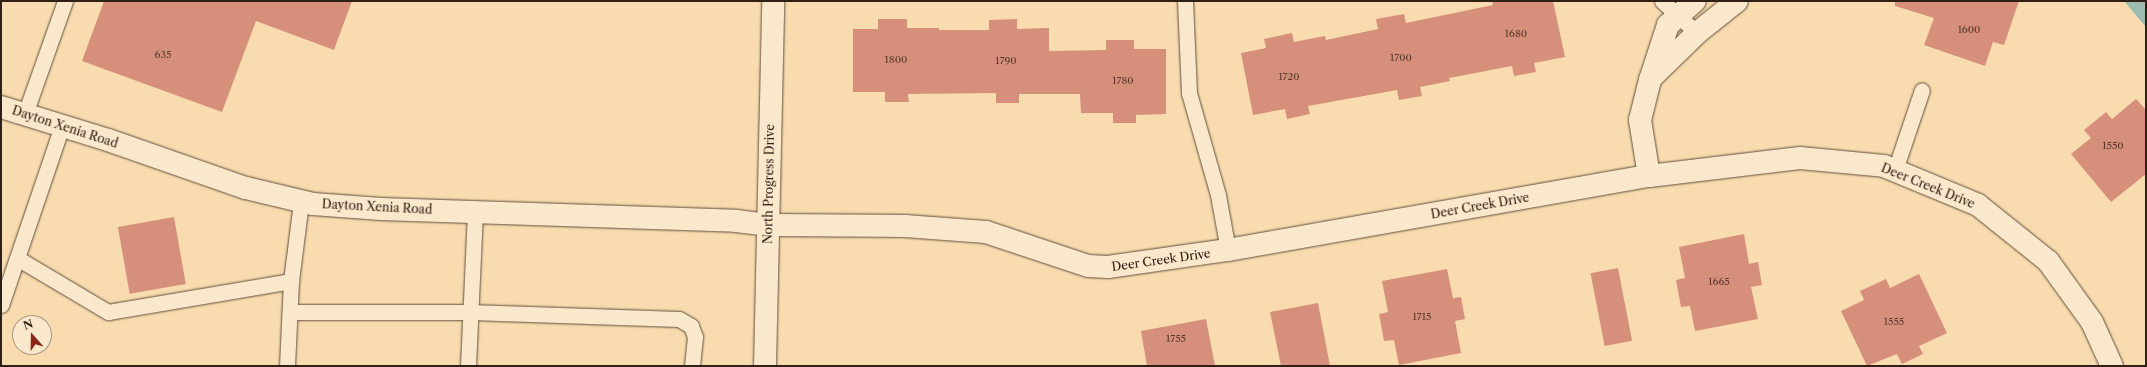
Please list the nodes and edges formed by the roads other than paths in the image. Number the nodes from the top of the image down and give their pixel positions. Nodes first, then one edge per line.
1 (65, 1) edge
2 (773, 1) edge
3 (1185, 1) edge
4 (1662, 1) edge
5 (1737, 1) edge
6 (1688, 8) edge
7 (1697, 33) junction
8 (1650, 80) junction
9 (1922, 90) dead end
10 (1, 107) edge
11 (25, 114) junction
12 (62, 126) junction
13 (1895, 170) junction
14 (1649, 176) junction
15 (301, 202) junction
16 (475, 212) junction
17 (768, 225) junction
18 (1228, 250) junction
19 (17, 258) junction
20 (291, 281) junction
21 (1, 305) edge
22 (290, 312) junction
23 (470, 312) junction
24 (287, 366) edge
25 (468, 366) edge
26 (692, 366) edge
27 (765, 366) edge
28 (2112, 366) edge

1 - 11 lane
2 - 17 street, North Progress Drive
3 - 18 lane
4 - 6 lane
5 - 7 street
6 - 7 lane
6 - 8 street
7 - 8 street
8 - 14 street
9 - 13 lane
10 - 11 street, Dayton Xenia Road
11 - 12 street, Dayton Xenia Road
12 - 15 street, Dayton Xenia Road
12 - 19 lane
13 - 14 street, Deer Creek Drive
13 - 28 street, Deer Creek Drive
14 - 18 street, Deer Creek Drive
15 - 16 street, Dayton Xenia Road
15 - 20 lane
16 - 17 street, Dayton Xenia Road
16 - 23 lane
17 - 18 street, Deer Creek Drive
17 - 27 street, North Progress Drive
19 - 20 lane
19 - 21 lane
20 - 22 lane
22 - 23 lane
22 - 24 lane
23 - 25 lane
23 - 26 lane

